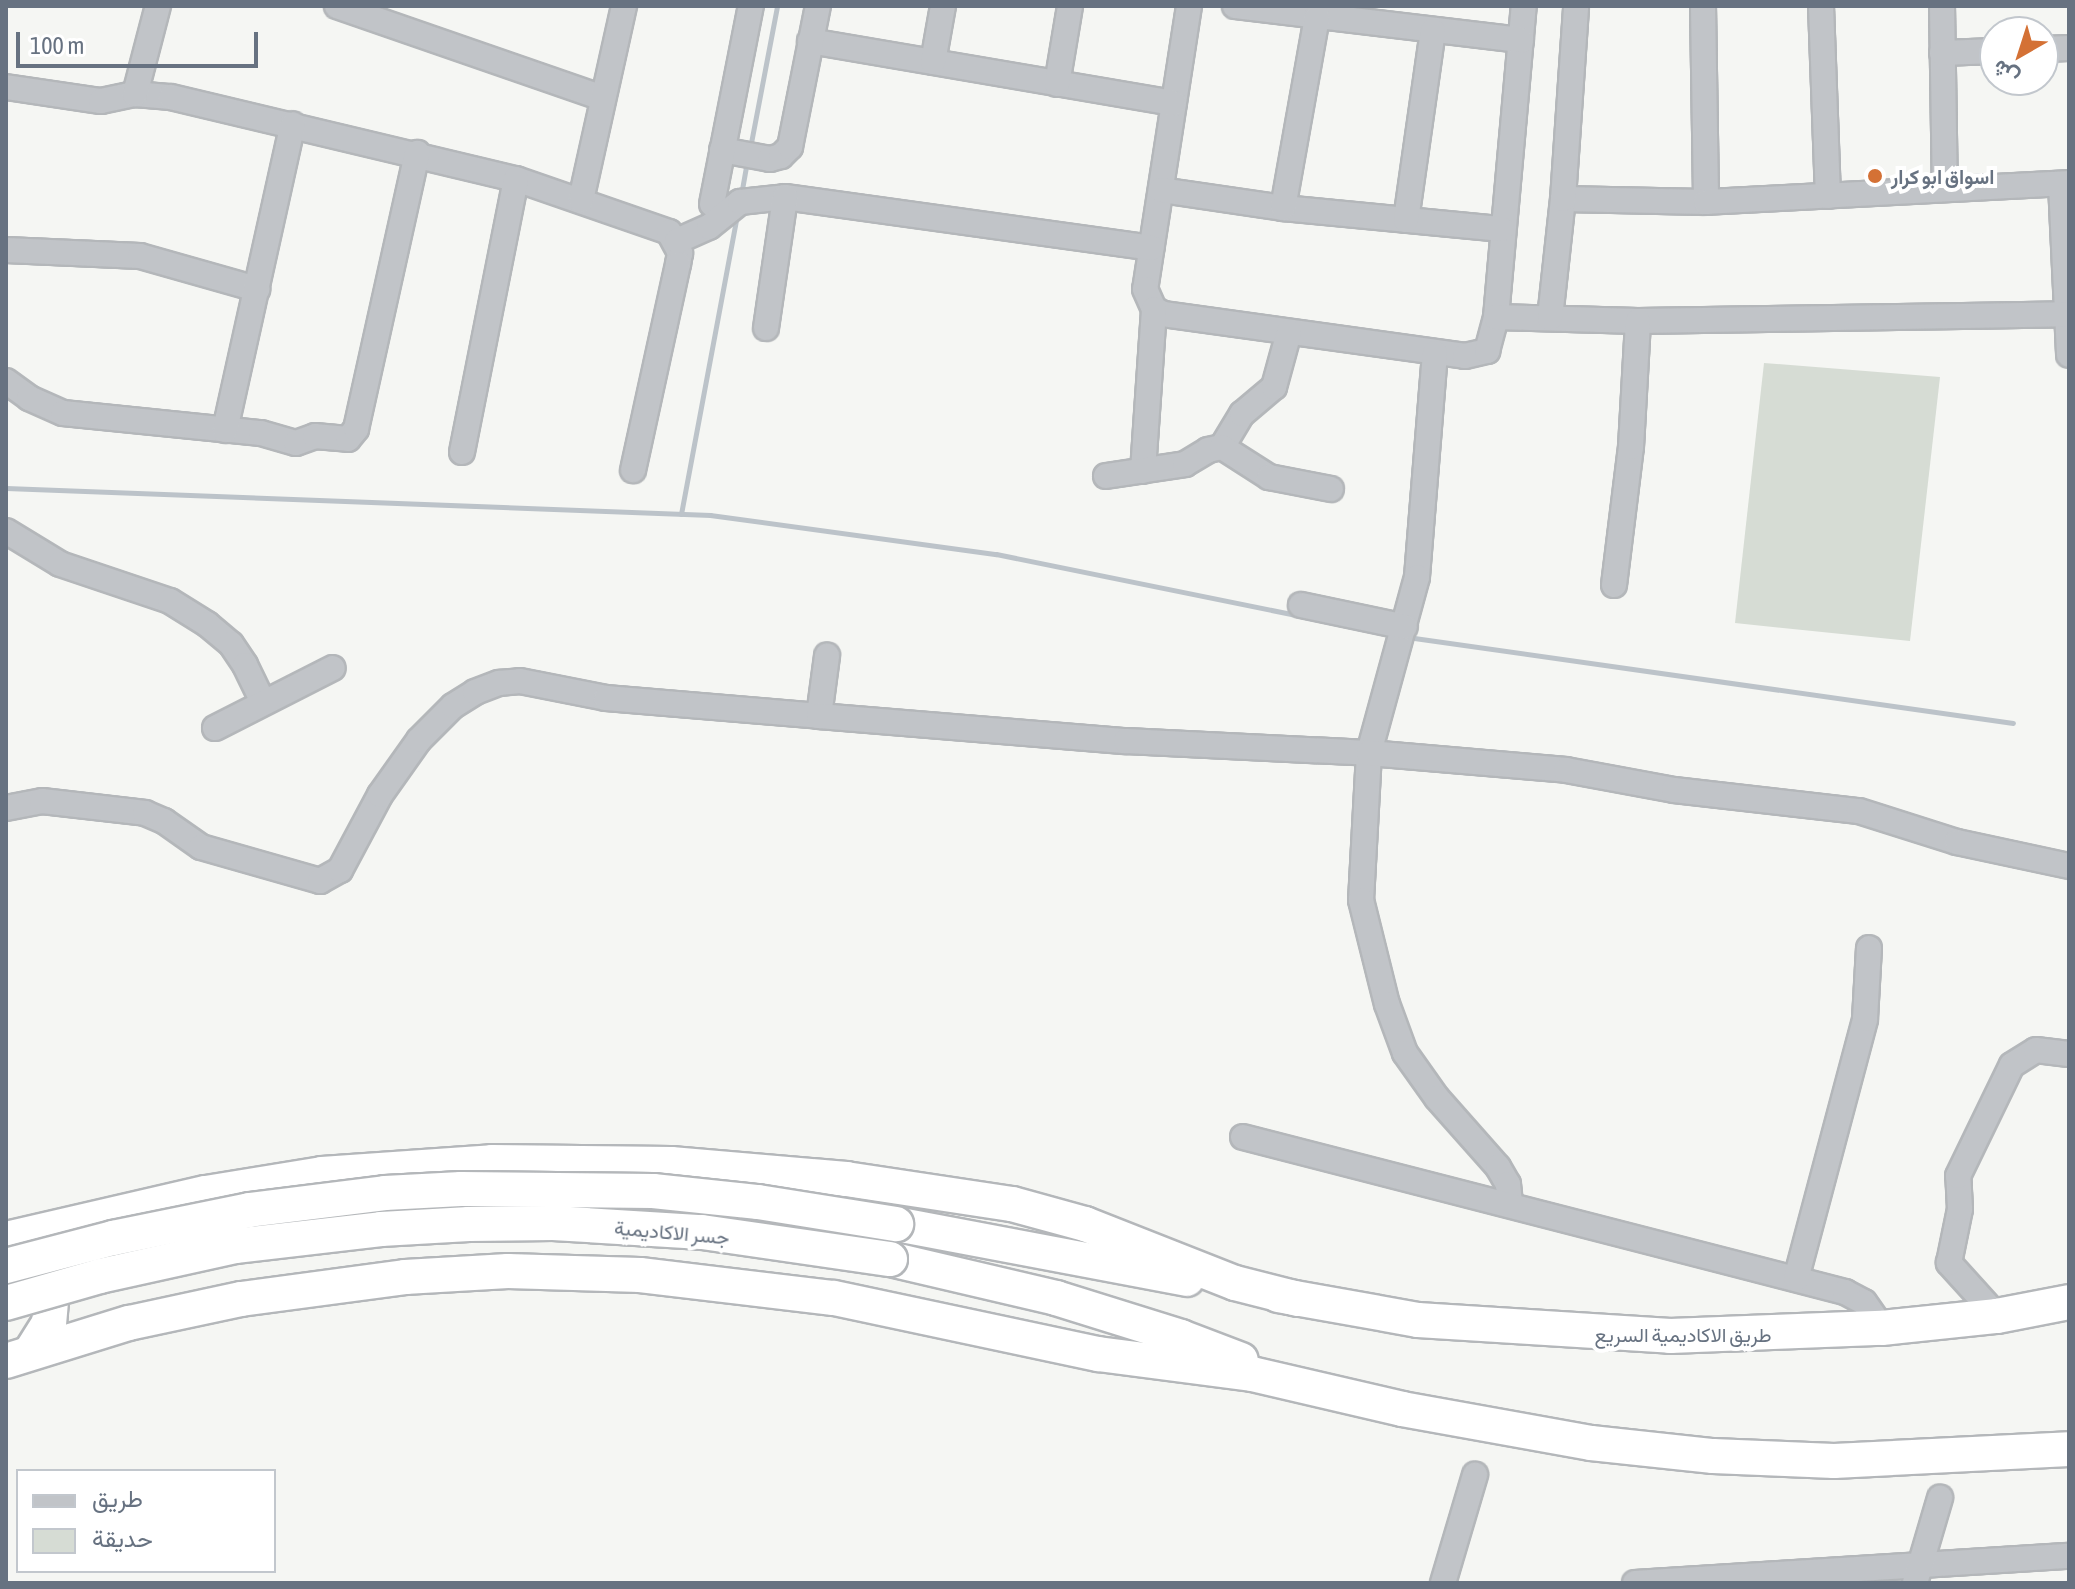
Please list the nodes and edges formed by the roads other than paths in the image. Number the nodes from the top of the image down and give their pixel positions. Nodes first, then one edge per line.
1 (158, 6) edge
2 (337, 6) edge
3 (624, 6) edge
4 (751, 6) edge
5 (818, 6) edge
6 (943, 6) edge
7 (1070, 6) edge
8 (1189, 6) edge
9 (1235, 6) edge
10 (1524, 6) edge
11 (1576, 6) edge
12 (1703, 6) edge
13 (1821, 6) edge
14 (1942, 6) edge
15 (1317, 17) junction
16 (1433, 31) junction
17 (1521, 40) junction
18 (810, 41) junction
19 (1979, 52) edge
20 (1942, 53) junction
21 (933, 62) junction
22 (1057, 84) junction
23 (6, 87) edge
24 (135, 94) junction
25 (602, 98) junction
26 (1174, 103) junction
27 (293, 124) junction
28 (722, 150) junction
29 (417, 153) junction
30 (516, 179) junction
31 (2065, 184) edge
32 (1945, 189) junction
33 (1161, 190) junction
34 (1828, 196) junction
35 (785, 197) junction
36 (1563, 199) junction
37 (581, 200) junction
38 (1706, 202) junction
39 (712, 204) dead end
40 (1283, 208) junction
41 (1406, 220) junction
42 (1502, 229) junction
43 (677, 241) junction
44 (1151, 248) junction
45 (6, 250) edge
46 (257, 289) junction
47 (1154, 309) junction
48 (2067, 314) junction
49 (1496, 317) junction
50 (1550, 318) junction
51 (1638, 321) junction
52 (766, 328) dead end
53 (1289, 332) junction
54 (1435, 353) junction
55 (2069, 355) edge
56 (6, 381) edge
57 (225, 430) junction
58 (1222, 447) junction
59 (462, 452) dead end
60 (633, 470) dead end
61 (1143, 471) junction
62 (1106, 476) dead end
63 (1331, 489) dead end
64 (6, 531) edge
65 (1614, 585) dead end
66 (1301, 605) dead end
67 (1405, 627) junction
68 (827, 656) dead end
69 (333, 668) dead end
70 (263, 702) junction
71 (819, 716) junction
72 (215, 728) dead end
73 (1369, 753) junction
74 (6, 808) edge
75 (2069, 866) edge
76 (1869, 948) dead end
77 (2069, 1054) edge
78 (1243, 1137) dead end
79 (392, 1168) junction
80 (1510, 1203) junction
81 (9, 1247) edge
82 (405, 1277) junction
83 (1796, 1279) junction
84 (1298, 1299) junction
85 (2069, 1302) edge
86 (6, 1303) edge
87 (1997, 1316) junction
88 (1882, 1328) junction
89 (19, 1356) edge
90 (1324, 1390) junction
91 (2069, 1449) edge
92 (1475, 1475) dead end
93 (1940, 1498) dead end
94 (2069, 1556) edge
95 (1918, 1574) edge
96 (1443, 1583) edge
97 (1635, 1583) edge

1 - 24 street
2 - 25 street
3 - 25 street
4 - 28 street
5 - 18 street
6 - 21 street
7 - 22 street
8 - 26 street
9 - 15 street
10 - 17 street
11 - 36 street
12 - 38 street
13 - 34 street
14 - 20 street
15 - 16 street
15 - 40 street
16 - 17 street
16 - 41 street
17 - 42 street
18 - 21 street
18 - 28 street
19 - 20 street
20 - 32 street
21 - 22 street
22 - 26 street
23 - 24 street
24 - 27 street
25 - 37 street
26 - 33 street
27 - 29 street
27 - 46 street
28 - 39 street
29 - 30 street
29 - 57 street
30 - 37 street
30 - 59 street
31 - 32 street
31 - 48 street
32 - 34 street
33 - 40 street
33 - 44 street
34 - 38 street
35 - 43 street
35 - 44 street
35 - 52 street
36 - 38 street
36 - 50 street
37 - 43 street
40 - 41 street
41 - 42 street
42 - 49 street
43 - 60 street
44 - 47 street
45 - 46 street
46 - 57 street
47 - 53 street
47 - 61 street
48 - 51 street
48 - 55 street
49 - 50 street
49 - 54 street
50 - 51 street
51 - 65 street
53 - 54 street
53 - 58 street
54 - 67 street
56 - 57 street
58 - 61 street
58 - 63 street
61 - 62 street
64 - 70 street
66 - 67 street
67 - 73 street
68 - 71 street
69 - 70 street
70 - 72 street
71 - 73 street
71 - 74 street
73 - 75 street
73 - 80 street
76 - 83 street
77 - 87 street
78 - 80 street
79 - 81 highway
79 - 82 highway
79 - 84 highway
80 - 83 street
81 - 84 highway, جسر الاكاديمية, bridge
81 - 89 highway
82 - 89 highway
82 - 90 highway
83 - 88 street
84 - 88 highway, طريق الاكاديمية السريع
85 - 87 highway, طريق الاكاديمية السريع
86 - 90 highway, جسر الاكاديمية, bridge
87 - 88 highway, طريق الاكاديمية السريع
90 - 91 highway
92 - 96 street
93 - 95 street
94 - 95 street
95 - 97 street

